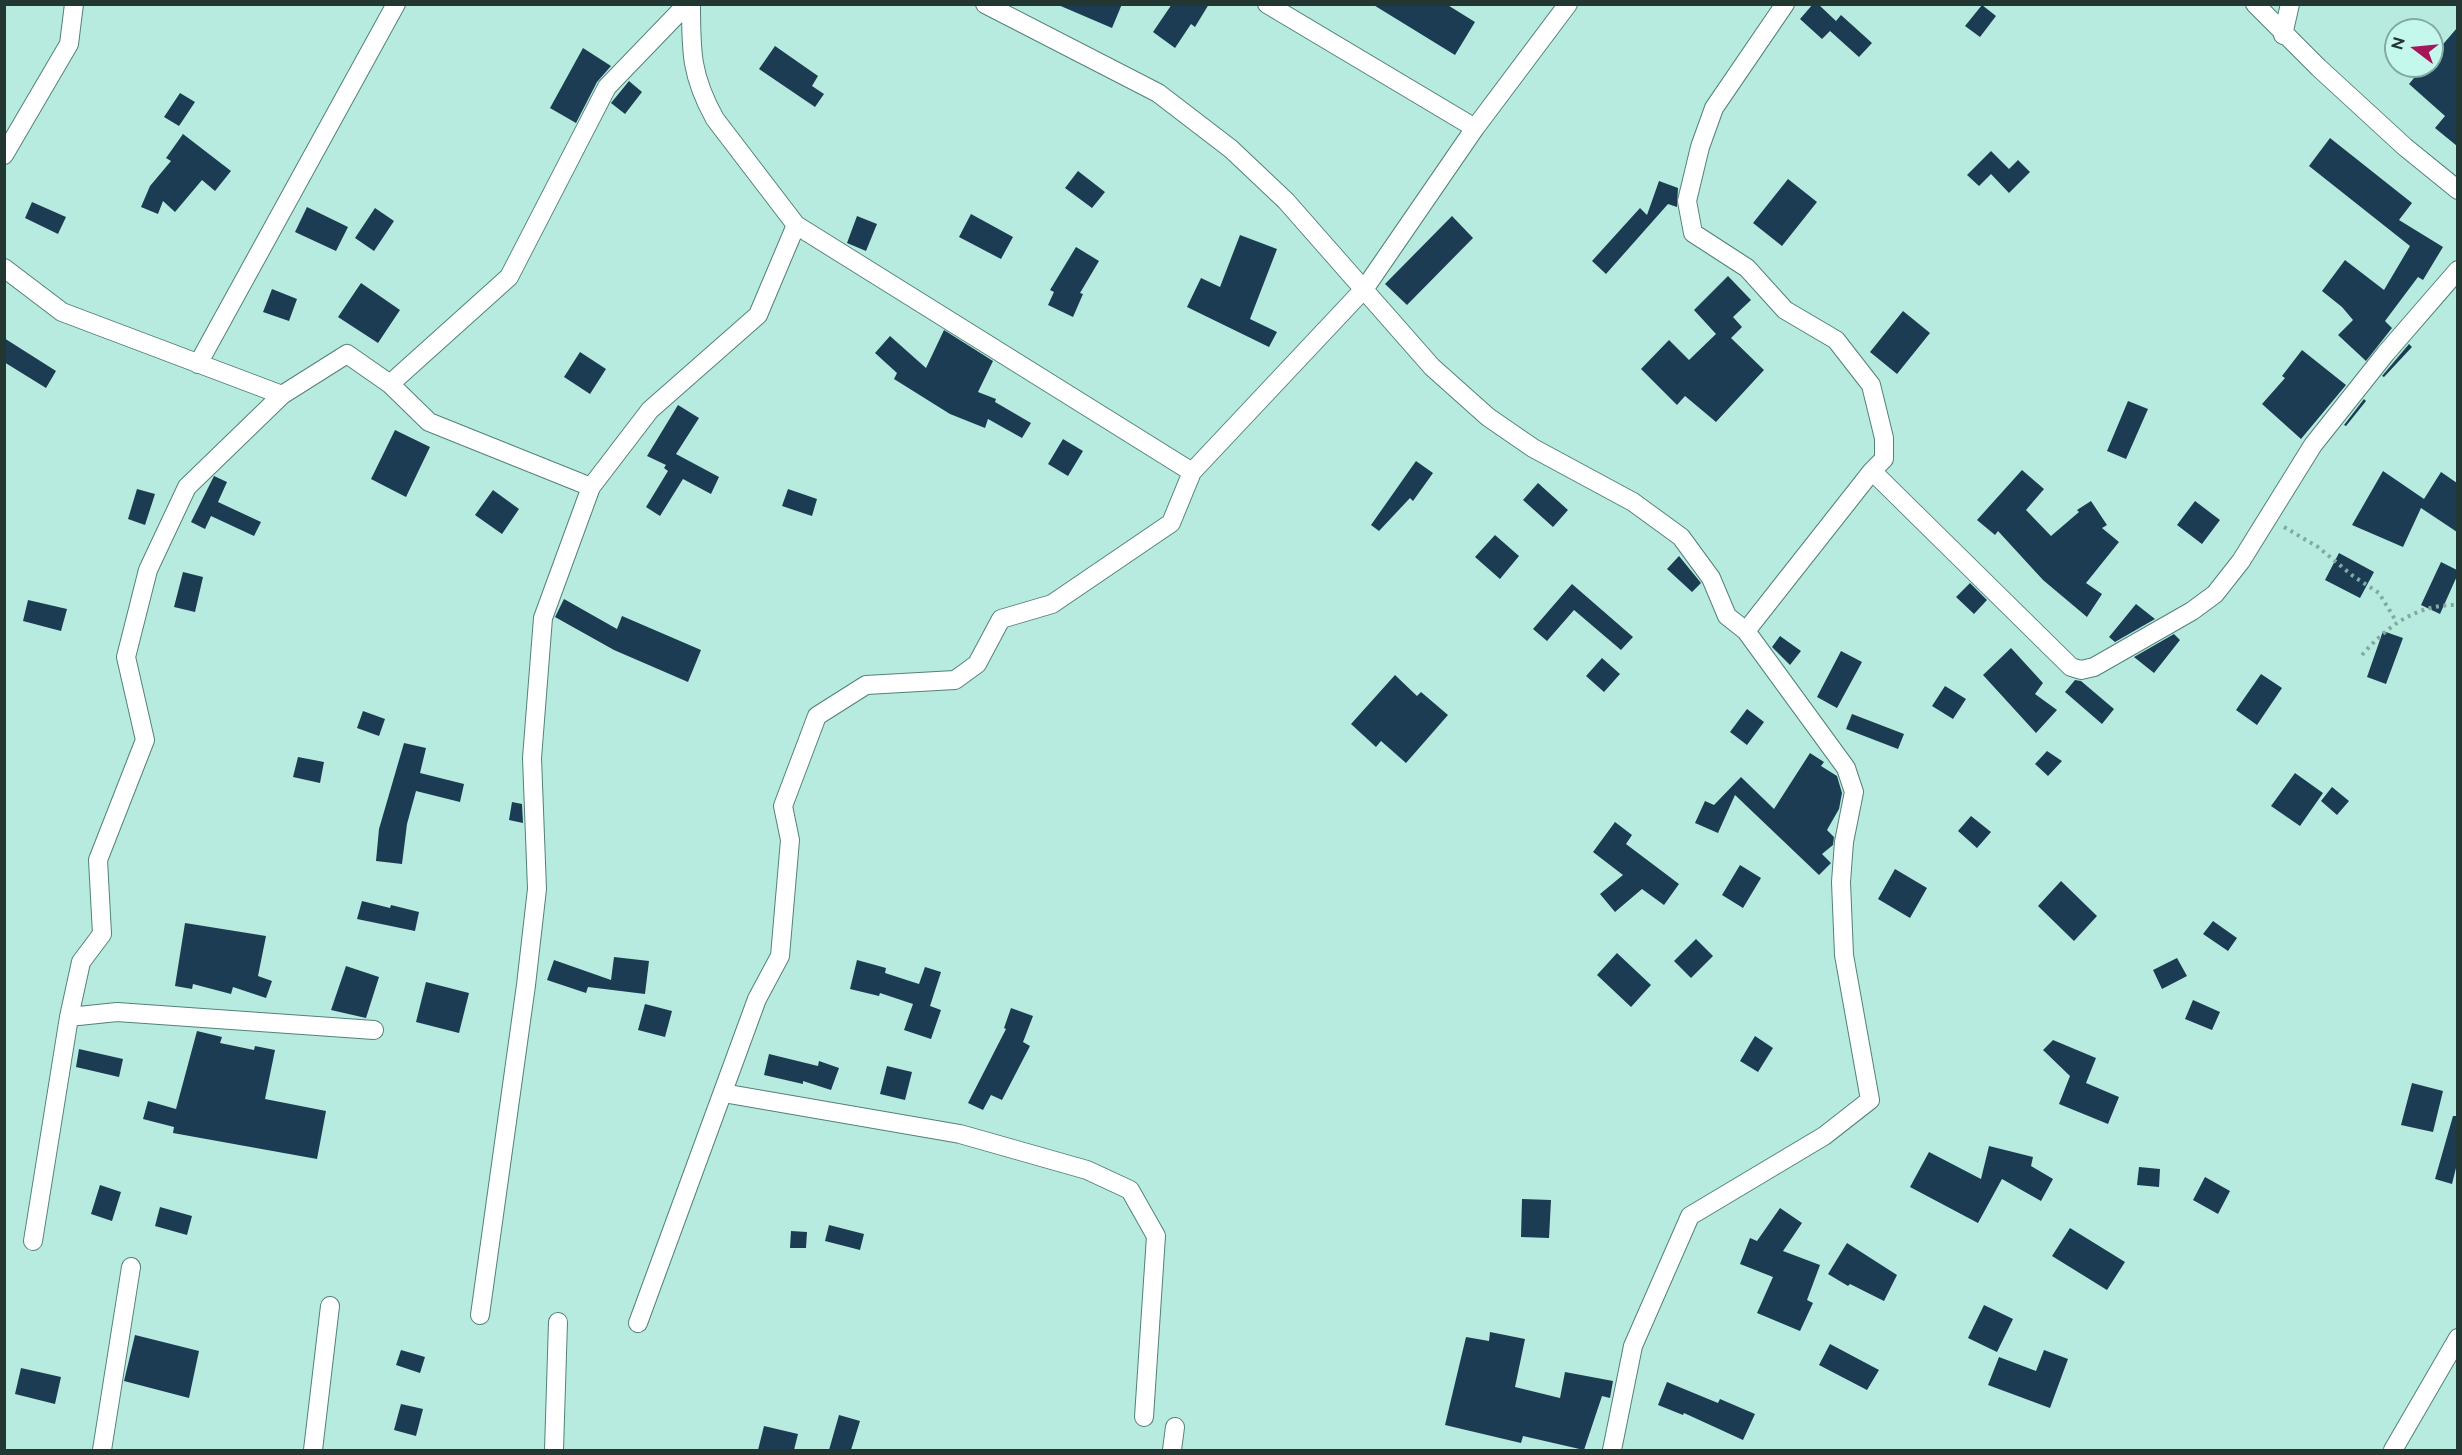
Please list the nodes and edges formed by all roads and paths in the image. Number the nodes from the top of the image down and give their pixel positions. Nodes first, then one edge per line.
1 (74, 4) edge
2 (396, 4) edge
3 (689, 4) edge
4 (985, 4) edge
5 (1267, 4) edge
6 (1568, 4) edge
7 (1785, 4) edge
8 (2255, 4) edge
9 (2290, 4) edge
10 (2283, 35) junction
11 (1475, 128) junction
12 (4, 155) edge
13 (2455, 181) edge
14 (796, 225) junction
15 (4, 268) edge
16 (2457, 270) edge
17 (1365, 288) junction
18 (198, 364) junction
19 (390, 384) junction
20 (282, 395) junction
21 (1872, 471) junction
22 (1192, 472) junction
23 (591, 487) junction
24 (2271, 513) junction
25 (2457, 605) edge
26 (2396, 621) junction
27 (1746, 631) junction
28 (2362, 655) dead end
29 (69, 1017) junction
30 (374, 1030) dead end
31 (723, 1093) junction
32 (33, 1241) dead end
33 (131, 1267) dead end
34 (330, 1306) dead end
35 (480, 1315) dead end
36 (558, 1323) dead end
37 (638, 1323) dead end
38 (2457, 1338) edge
39 (1144, 1417) dead end
40 (1175, 1427) dead end
41 (102, 1450) edge
42 (313, 1450) edge
43 (554, 1450) edge
44 (1172, 1450) edge
45 (1612, 1450) edge
46 (2393, 1450) edge

1 - 12 street
2 - 18 street
3 - 14 street
3 - 19 street
4 - 17 street
5 - 11 street
6 - 11 street
7 - 21 street
8 - 10 street
9 - 10 street
10 - 13 street
11 - 17 street
14 - 22 street
14 - 23 street
15 - 18 street
16 - 24 street
17 - 22 street
17 - 27 street
18 - 20 street
19 - 20 street
19 - 23 street
20 - 29 street
21 - 24 street
21 - 27 street
22 - 31 street
23 - 35 street
24 - 26 path
25 - 26 path
26 - 28 path
27 - 45 street
29 - 30 street
29 - 32 street
31 - 37 street
31 - 39 street
33 - 41 street
34 - 42 street
36 - 43 street
38 - 46 street
40 - 44 street

